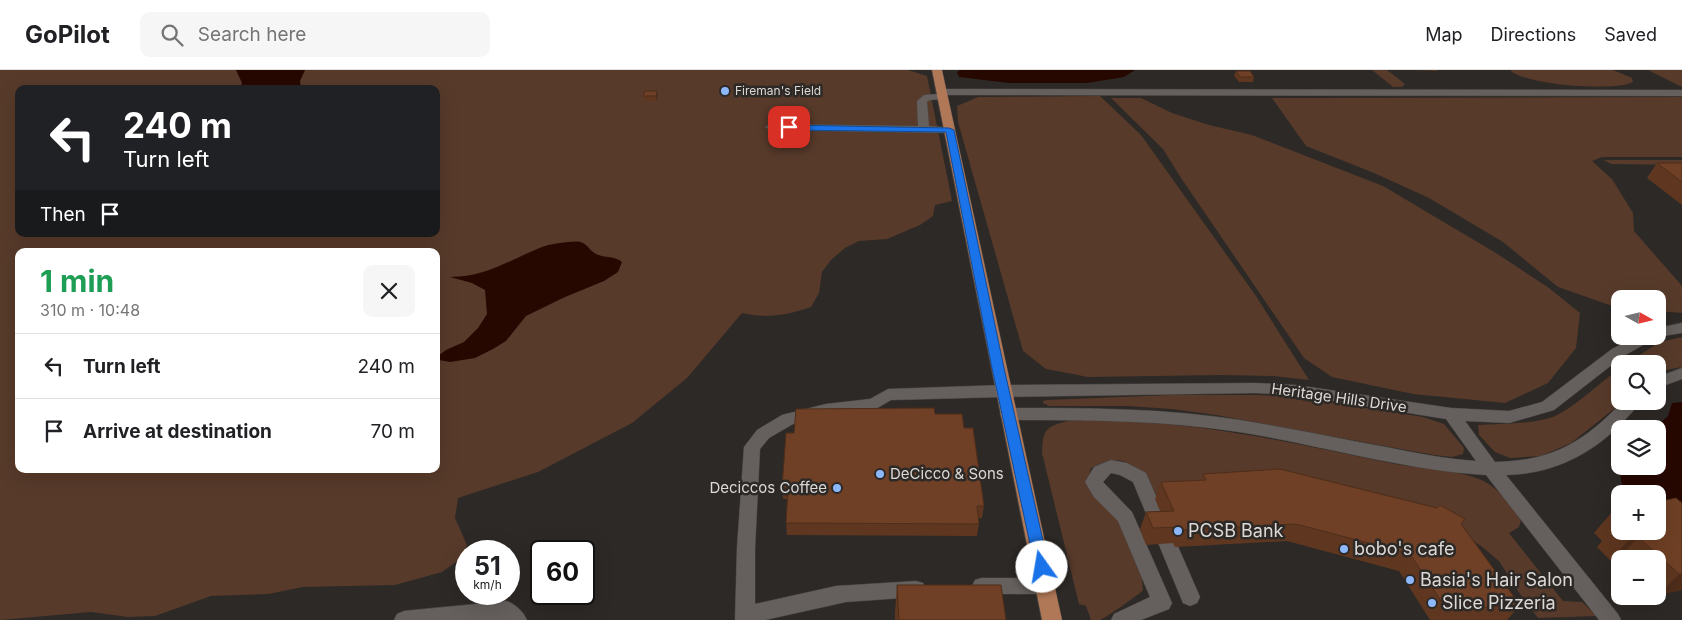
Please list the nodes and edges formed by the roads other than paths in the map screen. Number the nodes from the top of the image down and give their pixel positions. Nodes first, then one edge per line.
1 (937, 70) edge
2 (1682, 92) edge
3 (942, 95) junction
4 (770, 127) dead end
5 (924, 130) junction
6 (949, 130) junction
7 (1682, 328) edge
8 (1666, 331) edge
9 (1633, 345) edge
10 (1682, 373) edge
11 (1666, 380) edge
12 (1003, 391) junction
13 (1624, 410) edge
14 (1008, 414) junction
15 (1451, 414) junction
16 (1490, 468) junction
17 (1046, 586) junction
18 (965, 587) edge
19 (936, 588) edge
20 (1190, 597) dead end
21 (745, 617) edge
22 (404, 620) edge
23 (517, 620) edge
24 (1052, 620) edge
25 (1121, 620) edge
26 (1611, 620) edge

1 - 3 main road
2 - 3 street
3 - 5 street
3 - 6 main road
4 - 5 street
5 - 6 street
6 - 12 main road
7 - 8 street
9 - 15 street, Heritage Hills Drive
10 - 11 street
12 - 14 main road
12 - 15 street, Heritage Hills Drive
12 - 21 street, Heritage Hills Drive
13 - 16 street
14 - 16 street
14 - 17 main road
15 - 16 street
16 - 26 street
17 - 18 street
17 - 24 main road
19 - 21 street
20 - 25 street
22 - 23 street

